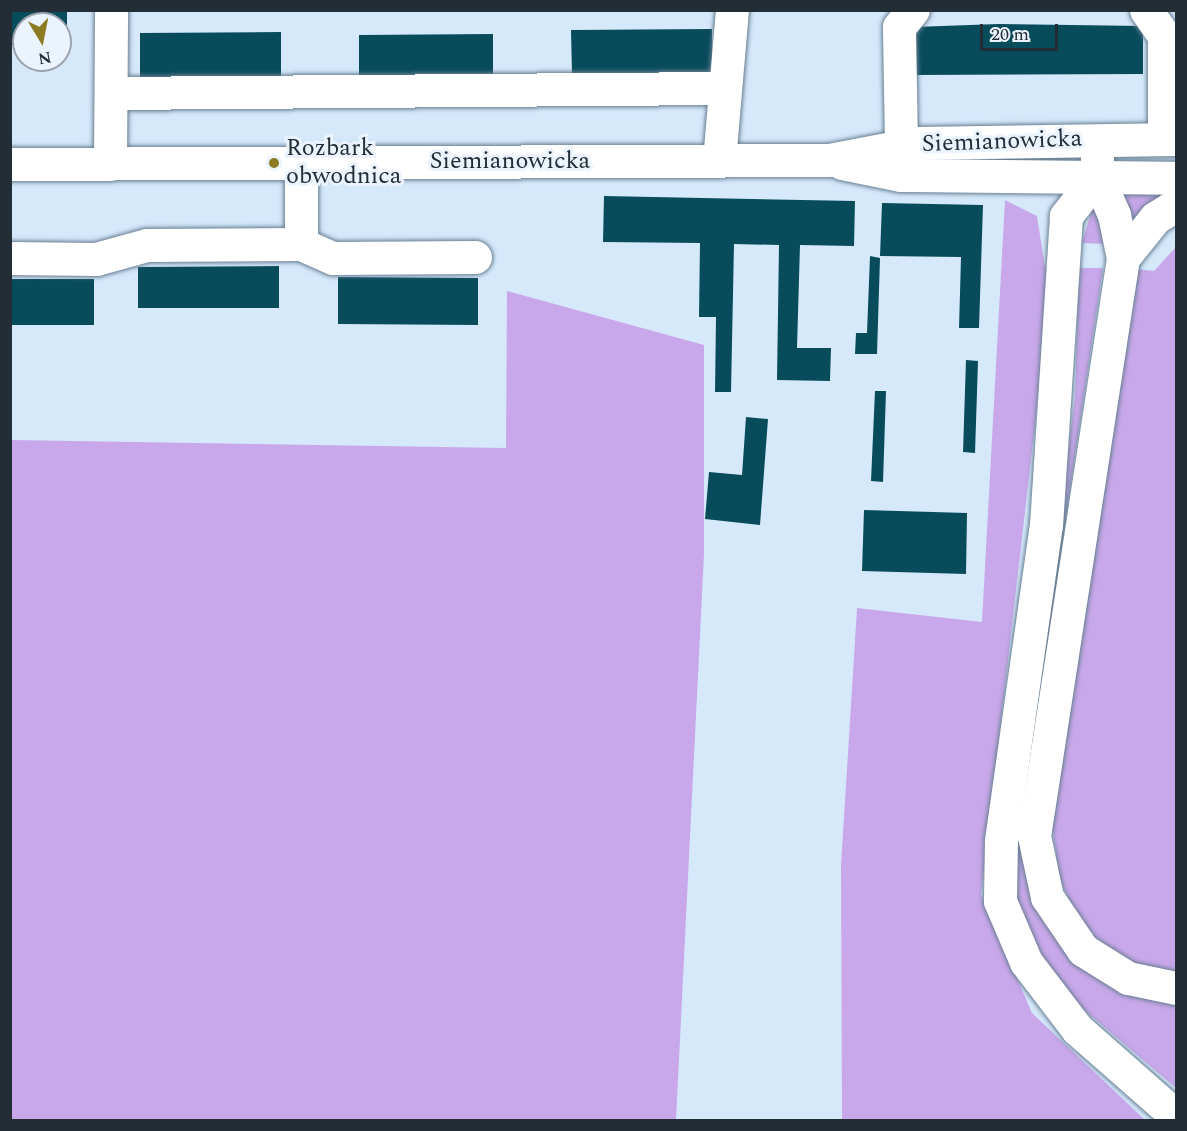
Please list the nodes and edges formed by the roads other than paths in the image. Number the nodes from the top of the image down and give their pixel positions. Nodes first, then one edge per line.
1 (111, 10) edge
2 (732, 10) edge
3 (913, 10) edge
4 (1146, 10) edge
5 (722, 88) junction
6 (111, 93) junction
7 (1096, 139) junction
8 (1170, 139) edge
9 (901, 145) junction
10 (829, 160) junction
11 (719, 161) junction
12 (301, 163) junction
13 (10, 164) edge
14 (110, 164) junction
15 (1097, 176) junction
16 (1176, 178) edge
17 (1176, 205) edge
18 (301, 244) junction
19 (475, 257) dead end
20 (10, 258) edge
21 (1123, 258) junction
22 (1176, 988) edge
23 (1176, 1116) edge

1 - 6 main road
2 - 5 main road
3 - 9 main road
4 - 8 main road
5 - 6 main road
5 - 11 main road
6 - 14 main road
7 - 8 main road, Siemianowicka
7 - 9 main road, Siemianowicka
7 - 15 main road
9 - 10 main road, Siemianowicka
10 - 11 main road, Siemianowicka
10 - 15 main road, Siemianowicka
11 - 12 main road, Siemianowicka
12 - 14 main road, Siemianowicka
12 - 18 main road
13 - 14 main road, Siemianowicka
15 - 16 main road, Siemianowicka
15 - 21 main road
15 - 23 main road
17 - 21 main road
18 - 19 main road
18 - 20 main road
21 - 22 main road

